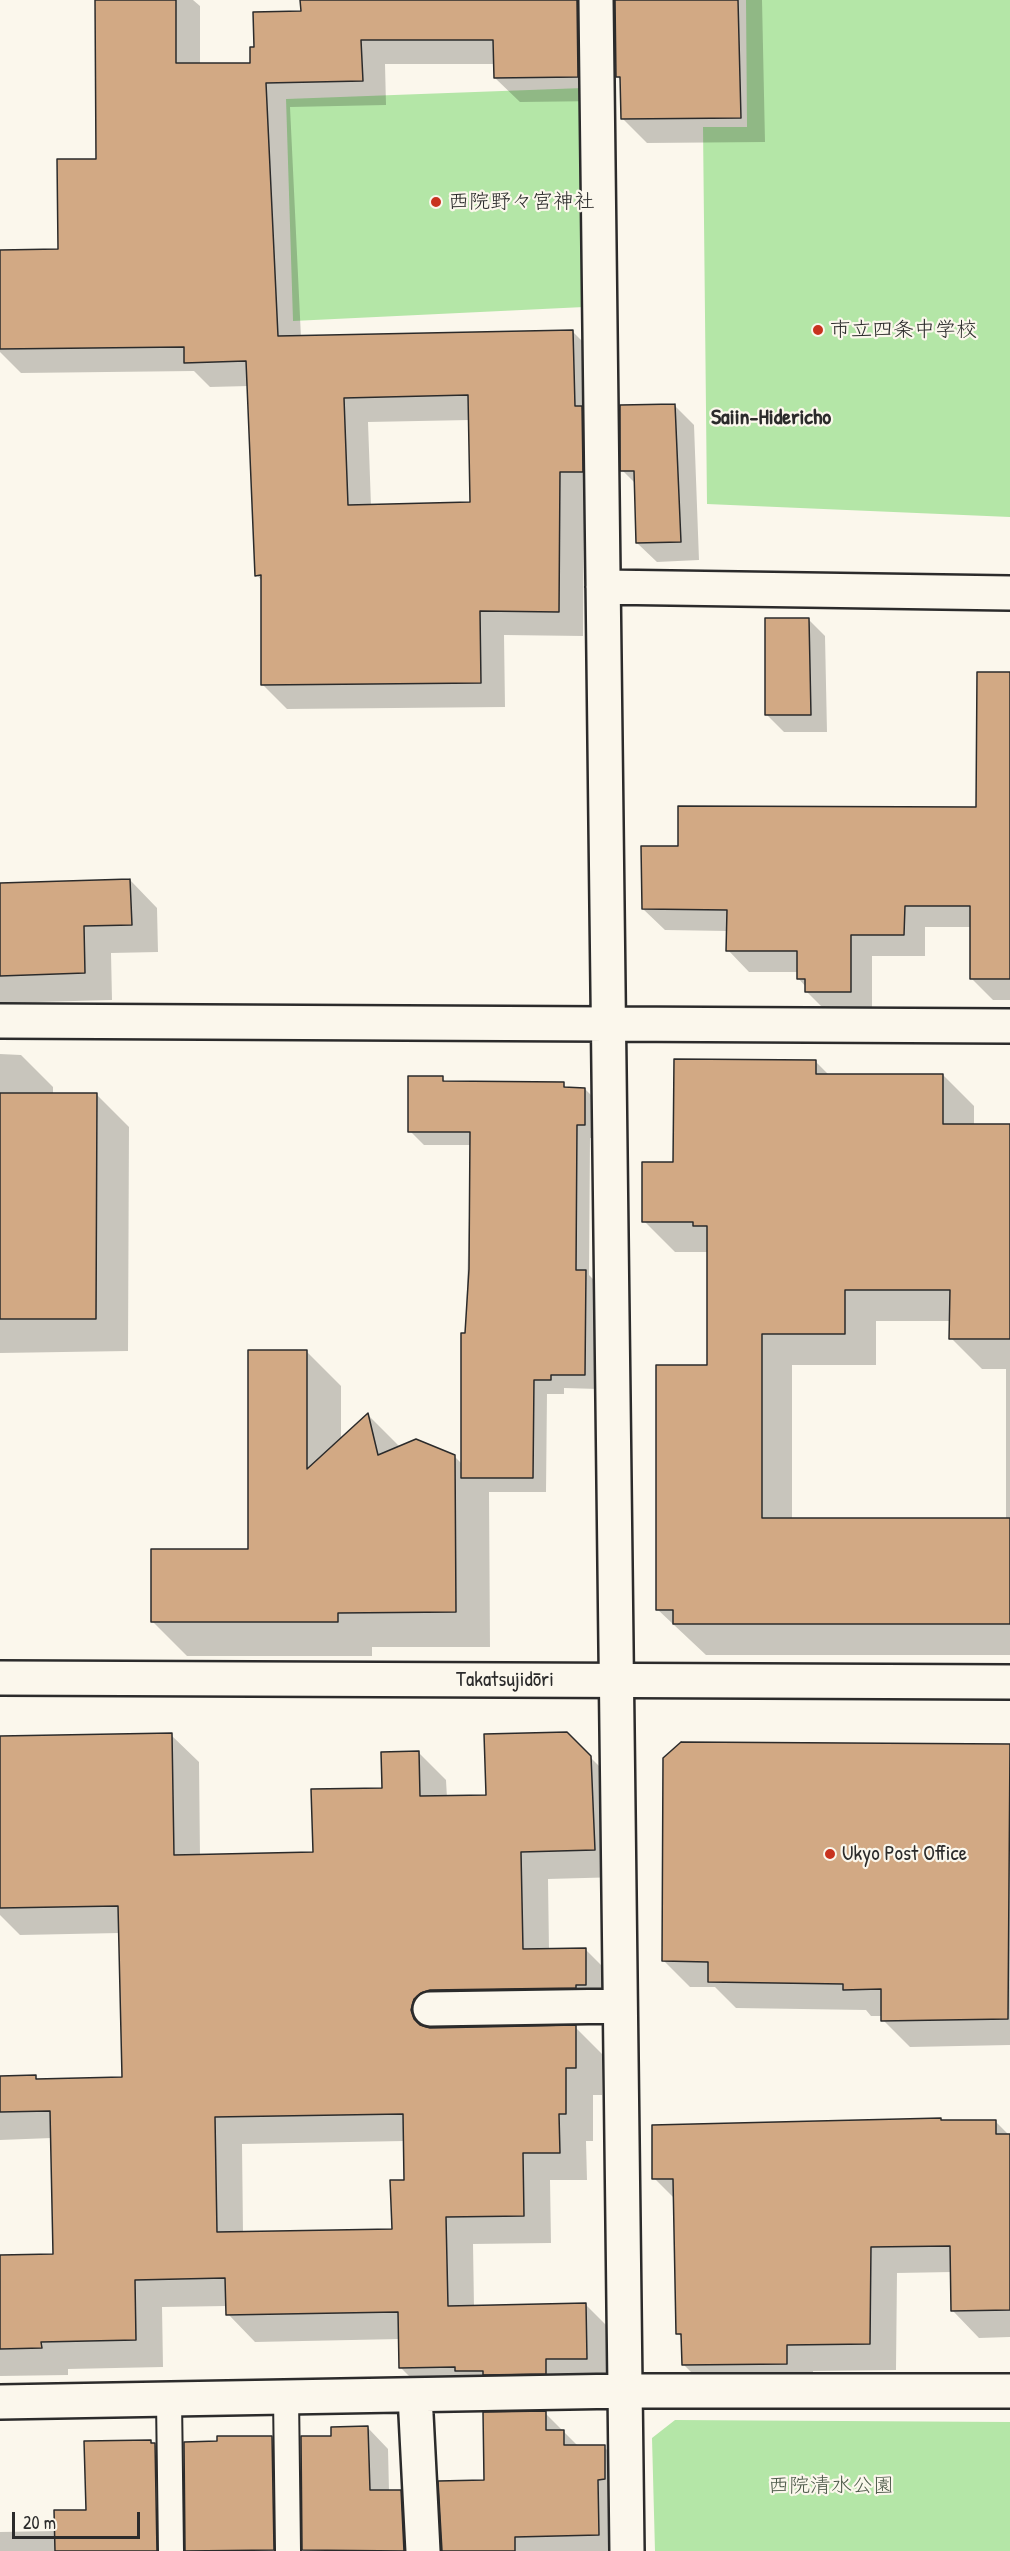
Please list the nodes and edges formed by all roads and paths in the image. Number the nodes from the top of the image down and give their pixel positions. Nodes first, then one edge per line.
1 (596, 0) edge
2 (603, 587) junction
3 (1010, 593) edge
4 (0, 1021) edge
5 (608, 1024) junction
6 (1010, 1026) edge
7 (0, 1678) edge
8 (616, 1681) junction
9 (1010, 1682) edge
10 (620, 2006) junction
11 (430, 2009) dead end
12 (625, 2391) junction
13 (1010, 2391) edge
14 (415, 2395) junction
15 (286, 2397) junction
16 (169, 2400) junction
17 (0, 2402) edge
18 (288, 2550) edge
19 (171, 2551) edge
20 (423, 2551) edge
21 (627, 2551) edge

1 - 2 street
2 - 3 street
2 - 5 street
4 - 5 street
5 - 6 street
5 - 8 street
7 - 8 street, Takatsujidōri
8 - 9 street, Takatsujidōri
8 - 10 street
10 - 11 street
10 - 12 street
12 - 13 street
12 - 14 street
12 - 21 street
14 - 15 street
14 - 20 street
15 - 16 street
15 - 18 lane
16 - 17 street
16 - 19 lane

